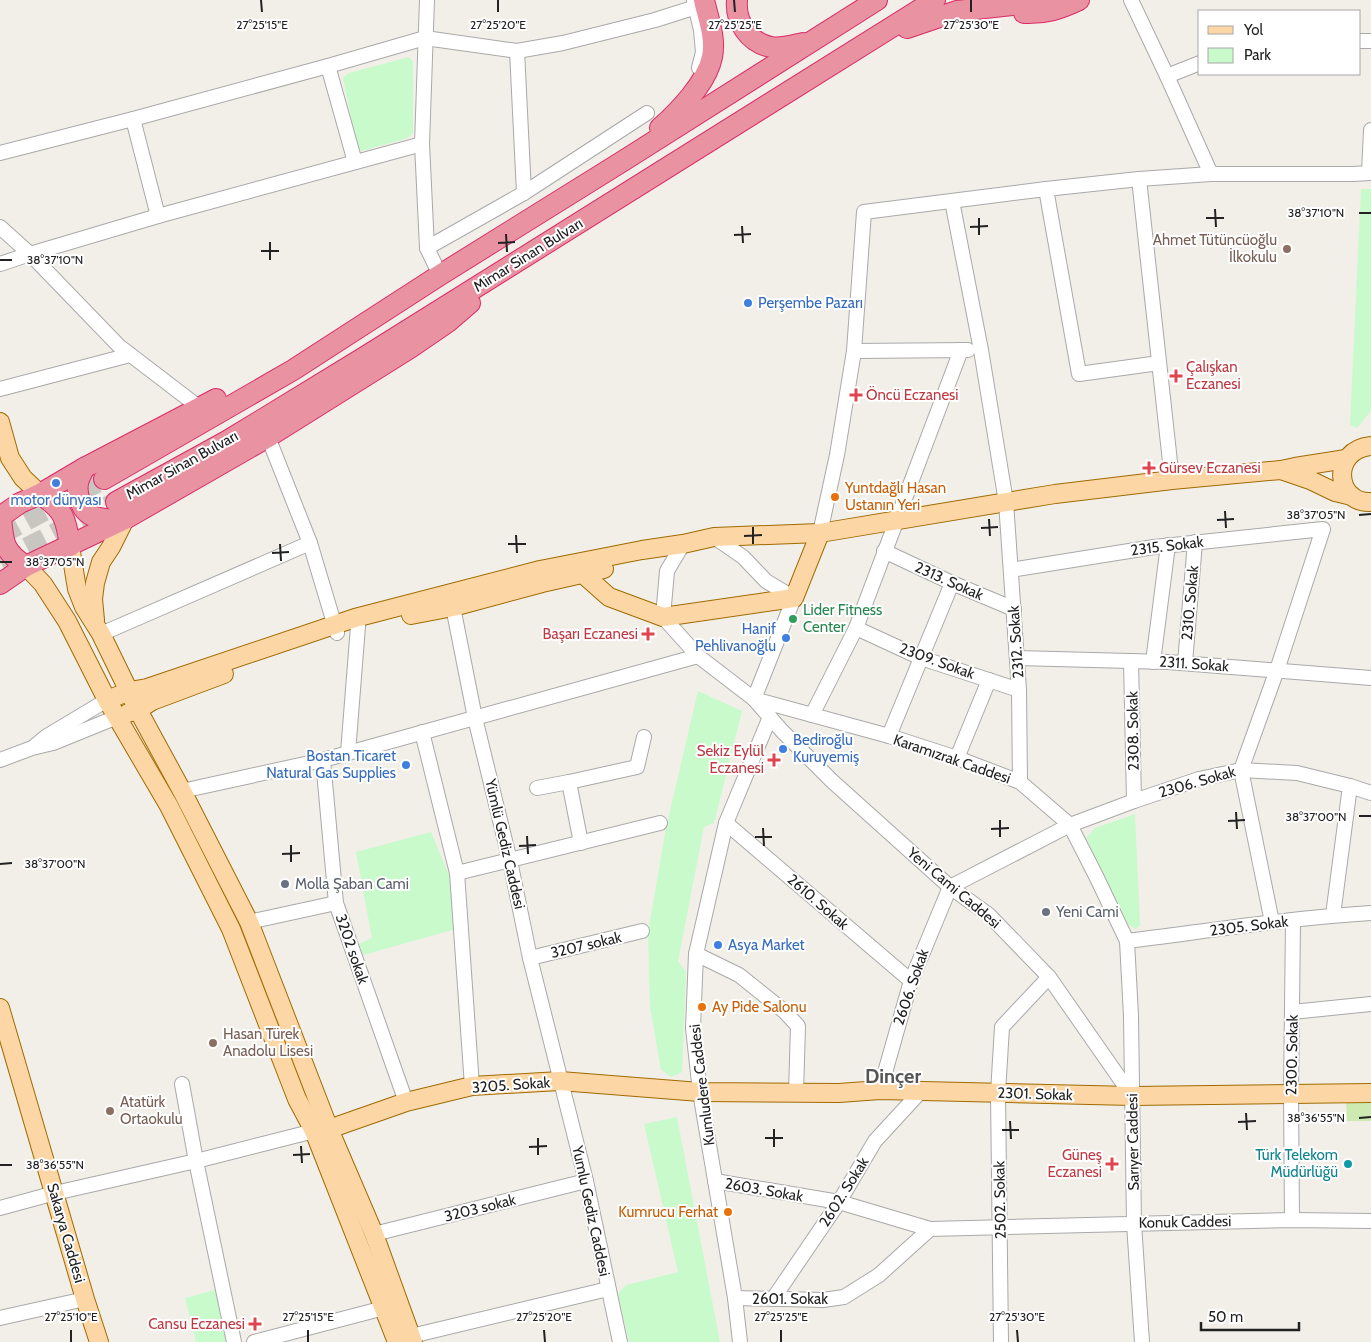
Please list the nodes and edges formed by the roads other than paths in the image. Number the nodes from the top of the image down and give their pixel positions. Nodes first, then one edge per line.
1 (427, 0) edge
2 (737, 0) edge
3 (877, 0) edge
4 (935, 0) edge
5 (1041, 0) edge
6 (1079, 0) edge
7 (1131, 0) edge
8 (698, 2) edge
9 (980, 9) junction
10 (425, 38) junction
11 (814, 40) junction
12 (867, 43) junction
13 (517, 51) junction
14 (1198, 64) edge
15 (328, 66) junction
16 (1167, 76) junction
17 (682, 105) junction
18 (647, 113) dead end
19 (134, 119) junction
20 (1371, 130) edge
21 (422, 144) junction
22 (0, 153) edge
23 (623, 161) junction
24 (355, 162) junction
25 (1370, 173) edge
26 (1211, 174) junction
27 (1139, 179) junction
28 (1046, 189) junction
29 (524, 193) junction
30 (952, 201) junction
31 (158, 216) junction
32 (0, 227) edge
33 (427, 248) junction
34 (30, 254) junction
35 (0, 264) edge
36 (506, 269) junction
37 (440, 274) junction
38 (960, 350) junction
39 (981, 350) junction
40 (854, 351) junction
41 (130, 356) junction
42 (1159, 363) junction
43 (0, 389) edge
44 (200, 408) junction
45 (0, 422) edge
46 (268, 437) junction
47 (1368, 443) edge
48 (1346, 459) junction
49 (84, 468) junction
50 (1281, 470) junction
51 (104, 479) tunnel mouth
52 (1172, 480) junction
53 (40, 494) junction
54 (1352, 496) junction
55 (1006, 502) junction
56 (1371, 502) edge
57 (121, 510) junction
58 (0, 515) edge
59 (1371, 517) edge
60 (897, 521) junction
61 (1323, 529) joint
62 (820, 533) junction
63 (714, 538) junction
64 (1194, 542) junction
65 (310, 543) junction
66 (683, 544) junction
67 (1168, 545) junction
68 (70, 546) junction
69 (884, 552) junction
70 (26, 566) junction
71 (1011, 570) junction
72 (583, 574) junction
73 (952, 583) junction
74 (0, 584) edge
75 (794, 598) junction
76 (453, 607) junction
77 (1014, 609) junction
78 (663, 617) junction
79 (356, 622) junction
80 (98, 628) junction
81 (856, 628) junction
82 (336, 629) junction
83 (698, 656) junction
84 (921, 658) junction
85 (1017, 658) junction
86 (1131, 660) junction
87 (1152, 662) junction
88 (1185, 664) junction
89 (1277, 670) junction
90 (1371, 678) edge
91 (989, 680) junction
92 (1020, 690) junction
93 (130, 691) junction
94 (754, 699) junction
95 (107, 700) junction
96 (138, 710) junction
97 (812, 715) junction
98 (117, 717) junction
99 (770, 717) junction
100 (475, 718) junction
101 (422, 732) junction
102 (888, 736) junction
103 (644, 737) dead end
104 (32, 748) junction
105 (348, 753) junction
106 (957, 758) junction
107 (0, 760) edge
108 (323, 760) junction
109 (1242, 770) junction
110 (569, 782) junction
111 (1020, 782) junction
112 (1350, 786) junction
113 (537, 788) dead end
114 (182, 791) junction
115 (1371, 793) edge
116 (1134, 801) junction
117 (660, 823) dead end
118 (726, 823) junction
119 (1070, 825) junction
120 (581, 843) junction
121 (510, 860) junction
122 (457, 874) junction
123 (950, 887) junction
124 (336, 903) junction
125 (1371, 913) edge
126 (1334, 915) junction
127 (1293, 921) junction
128 (249, 922) junction
129 (1272, 922) junction
130 (230, 926) junction
131 (642, 931) dead end
132 (1127, 941) junction
133 (696, 954) junction
134 (530, 958) junction
135 (1049, 976) junction
136 (910, 981) junction
137 (1371, 1004) edge
138 (0, 1008) edge
139 (1292, 1012) junction
140 (560, 1081) junction
141 (182, 1084) dead end
142 (472, 1086) junction
143 (880, 1090) junction
144 (921, 1091) junction
145 (700, 1092) junction
146 (998, 1092) junction
147 (796, 1093) junction
148 (1371, 1093) edge
149 (1292, 1094) junction
150 (1132, 1096) junction
151 (406, 1102) junction
152 (321, 1130) junction
153 (196, 1160) junction
154 (586, 1181) junction
155 (715, 1182) junction
156 (55, 1193) junction
157 (839, 1202) junction
158 (0, 1208) edge
159 (1292, 1220) junction
160 (1371, 1222) edge
161 (1134, 1224) junction
162 (1000, 1228) junction
163 (930, 1229) junction
164 (374, 1234) junction
165 (608, 1289) junction
166 (735, 1298) junction
167 (85, 1299) junction
168 (773, 1299) junction
169 (384, 1308) junction
170 (0, 1318) edge
171 (407, 1340) edge
172 (99, 1342) edge
173 (234, 1342) edge
174 (254, 1342) edge
175 (620, 1342) edge
176 (740, 1342) edge
177 (1001, 1342) edge
178 (1142, 1342) edge

1 - 10 street
2 - 11 highway
3 - 11 highway
4 - 12 highway, Mimar Sinan Bulvarı
5 - 9 highway
6 - 9 highway
7 - 16 street
8 - 13 street
8 - 17 street
8 - 17 highway
9 - 12 highway
10 - 13 street
10 - 15 street
10 - 21 street
11 - 23 highway
12 - 36 highway, Mimar Sinan Bulvarı
13 - 29 street
14 - 16 street
15 - 19 street
15 - 24 street
16 - 26 street
17 - 23 highway
18 - 29 street
19 - 22 street
19 - 31 street
20 - 25 street
21 - 24 street
21 - 33 street
23 - 37 highway
24 - 31 street
25 - 26 street
26 - 27 street
27 - 28 street
27 - 42 street
28 - 30 street
28 - 42 street
29 - 33 street
30 - 39 street, 2312. Sokak
30 - 40 street
31 - 34 street
32 - 34 street
33 - 37 street
34 - 35 street
34 - 41 street
36 - 46 highway
36 - 57 highway, Mimar Sinan Bulvarı
37 - 44 highway
37 - 51 highway
38 - 39 street
38 - 40 street
38 - 60 street
39 - 55 street, 2312. Sokak
40 - 62 street
41 - 43 street
41 - 44 street
42 - 52 street
44 - 49 highway
45 - 53 main road
46 - 57 highway
46 - 65 street
47 - 48 main road
48 - 50 main road
48 - 54 main road
49 - 53 highway
49 - 57 highway
50 - 52 main road
50 - 54 main road
52 - 55 main road
53 - 58 highway
53 - 68 highway
54 - 56 main road
54 - 59 main road
55 - 60 main road
55 - 71 street, 2312. Sokak
57 - 68 highway
57 - 80 main road
58 - 70 highway
60 - 62 main road
60 - 69 street
61 - 64 street, 2315. Sokak
61 - 89 street, 2306. Sokak
62 - 63 main road
62 - 75 main road
63 - 66 main road
63 - 75 street
64 - 67 street, 2315. Sokak
64 - 88 street, 2310. Sokak
65 - 80 street
65 - 82 street
66 - 72 main road
66 - 78 street
66 - 79 main road
67 - 71 street, 2315. Sokak
67 - 87 street, 2310. Sokak
68 - 70 highway
68 - 80 main road
69 - 73 street, 2313. Sokak
69 - 81 street
70 - 74 highway
70 - 95 main road
71 - 77 street, 2312. Sokak
72 - 76 main road
72 - 78 main road
73 - 77 street, 2313. Sokak
73 - 84 street
75 - 78 main road
75 - 94 street
76 - 79 main road
76 - 100 street, Yümlü Gediz Caddesi
77 - 85 street, 2312. Sokak
78 - 83 street
79 - 82 main road
79 - 105 street
80 - 93 main road
81 - 84 street, 2309. Sokak
81 - 97 street
82 - 93 main road
82 - 96 main road
83 - 94 street
83 - 100 street
84 - 91 street, 2309. Sokak
84 - 102 street
85 - 86 street, 2311. Sokak
85 - 92 street, 2312. Sokak
86 - 87 street, 2311. Sokak
86 - 116 street, 2308. Sokak
87 - 88 street, 2311. Sokak
88 - 89 street, 2311. Sokak
89 - 90 street, 2311. Sokak
89 - 109 street, 2306. Sokak
91 - 92 street, 2309. Sokak
91 - 106 street
92 - 111 street, 2312. Sokak
93 - 95 main road
93 - 96 main road
94 - 97 street, Karamızrak Caddesi
94 - 99 street, Yeni Cami Caddesi
95 - 98 main road
95 - 104 street
96 - 98 main road
96 - 114 main road
97 - 102 street, Karamızrak Caddesi
98 - 104 street
98 - 130 main road
99 - 118 street, Kumludere Caddesi
99 - 123 street, Yeni Cami Caddesi
100 - 101 street
100 - 121 street, Yümlü Gediz Caddesi
101 - 105 street
101 - 122 street
102 - 106 street, Karamızrak Caddesi
103 - 110 street
104 - 107 street
105 - 108 street
106 - 111 street, Karamızrak Caddesi
108 - 114 street
108 - 124 street, 3202 sokak
109 - 112 street
109 - 116 street, 2306. Sokak
109 - 129 street
110 - 113 street
110 - 120 street
111 - 119 street, Karamızrak Caddesi
112 - 115 street
112 - 126 street
114 - 128 main road
116 - 119 street, 2306. Sokak
117 - 120 street
118 - 133 street, Kumludere Caddesi
118 - 136 street, 2610. Sokak
119 - 123 street, 2306. Sokak
119 - 132 street, Karamızrak Caddesi
120 - 121 street
121 - 122 street
121 - 134 street, Yümlü Gediz Caddesi
122 - 142 street
123 - 135 street, Yeni Cami Caddesi
123 - 136 street, 2606. Sokak
124 - 128 street
124 - 151 street, 3202 sokak
125 - 126 street, 2305. Sokak
126 - 127 street, 2305. Sokak
127 - 129 street, 2305. Sokak
127 - 139 street, 2300. Sokak
128 - 130 main road
128 - 152 main road
129 - 132 street, 2305. Sokak
130 - 152 main road
131 - 134 street, 3207 sokak
132 - 150 street, Sarıyer Caddesi
133 - 145 street, Kumludere Caddesi
133 - 147 street
134 - 140 street, Yümlü Gediz Caddesi
135 - 146 street, 2502. Sokak
135 - 150 street, Yeni Cami Caddesi
136 - 143 street, 2606. Sokak
137 - 139 street
138 - 156 main road, Sakarya Caddesi
139 - 149 street, 2300. Sokak
140 - 142 main road, 3205. Sokak
140 - 145 main road, 3205. Sokak
140 - 154 street, Yumlu Gediz Caddesi
141 - 153 street
142 - 151 main road, 3205. Sokak
143 - 144 main road, 2301. Sokak
143 - 147 main road, 2301. Sokak
144 - 146 main road, 2301. Sokak
144 - 157 street, 2602. Sokak
145 - 147 main road, 2301. Sokak
145 - 155 street, Kumludere Caddesi
146 - 150 main road, 2301. Sokak
146 - 162 street, 2502. Sokak
148 - 149 main road, 2301. Sokak
149 - 150 main road, 2301. Sokak
149 - 159 street, 2300. Sokak
150 - 161 street, Sarıyer Caddesi
151 - 152 main road, 3205. Sokak
152 - 153 street
152 - 164 main road
152 - 169 main road
153 - 156 street
153 - 173 street
154 - 164 street, 3203 sokak
154 - 165 street, Yumlu Gediz Caddesi
155 - 157 street, 2603. Sokak
155 - 166 street, Kumludere Caddesi
156 - 158 street
156 - 167 main road, Sakarya Caddesi
157 - 163 street, 2603. Sokak
157 - 168 street, 2602. Sokak
159 - 160 street, Konuk Caddesi
159 - 161 street, Konuk Caddesi
161 - 162 street, Konuk Caddesi
161 - 178 street, Sarıyer Caddesi
162 - 163 street, Konuk Caddesi
162 - 177 street, 2502. Sokak
163 - 168 street, 2601. Sokak
164 - 171 main road
165 - 171 street
165 - 175 street, Yumlu Gediz Caddesi
166 - 168 street, 2601. Sokak
166 - 176 street, Kumludere Caddesi
167 - 170 street
167 - 172 main road, Sakarya Caddesi
169 - 171 main road
169 - 174 street

